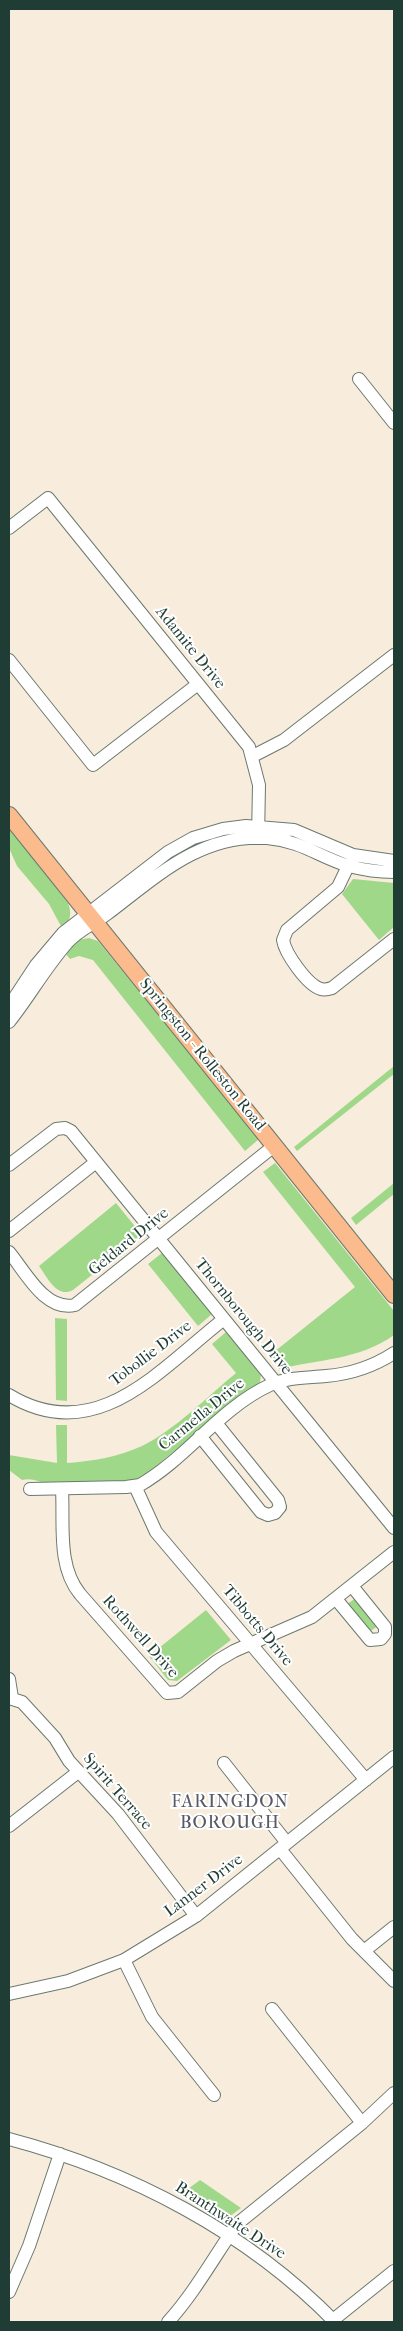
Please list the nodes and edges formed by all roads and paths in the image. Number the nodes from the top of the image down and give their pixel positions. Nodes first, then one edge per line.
1 (359, 379) dead end
2 (394, 422) edge
3 (9, 528) edge
4 (394, 655) edge
5 (9, 660) edge
6 (198, 684) junction
7 (253, 756) junction
8 (9, 815) edge
9 (259, 832) junction
10 (394, 861) edge
11 (348, 866) junction
12 (394, 872) edge
13 (91, 917) junction
14 (394, 939) edge
15 (9, 1006) edge
16 (9, 1022) edge
17 (274, 1146) junction
18 (96, 1162) junction
19 (9, 1165) edge
20 (9, 1231) edge
21 (159, 1239) junction
22 (9, 1252) edge
23 (394, 1296) edge
24 (224, 1319) junction
25 (394, 1353) edge
26 (276, 1383) junction
27 (9, 1395) edge
28 (216, 1423) junction
29 (200, 1436) junction
30 (256, 1472) junction
31 (239, 1485) junction
32 (135, 1486) junction
33 (30, 1489) dead end
34 (62, 1490) junction
35 (394, 1528) edge
36 (394, 1552) edge
37 (352, 1586) junction
38 (336, 1599) junction
39 (251, 1644) junction
40 (9, 1679) edge
41 (10, 1698) edge
42 (394, 1757) edge
43 (224, 1763) dead end
44 (78, 1772) junction
45 (366, 1780) junction
46 (9, 1826) edge
47 (283, 1846) junction
48 (196, 1916) junction
49 (394, 1927) edge
50 (364, 1951) junction
51 (124, 1960) junction
52 (394, 1981) edge
53 (9, 1994) edge
54 (272, 2009) dead end
55 (394, 2093) edge
56 (214, 2095) dead end
57 (362, 2123) junction
58 (9, 2139) edge
59 (60, 2154) junction
60 (228, 2236) junction
61 (394, 2271) edge
62 (9, 2292) edge
63 (334, 2321) edge
64 (168, 2322) edge

1 - 2 street
3 - 6 street, Adamite Drive
4 - 7 street
5 - 6 street
6 - 7 street, Adamite Drive
7 - 9 street, Adamite Drive
8 - 13 main road, Springston - Rolleston Road
9 - 10 street
9 - 11 street
9 - 13 street
11 - 12 street
11 - 14 street
13 - 15 street
13 - 16 street
13 - 17 main road, Springston - Rolleston Road
17 - 21 street, Geldard Drive
17 - 23 main road, Springston - Rolleston Road
18 - 19 street, Thornborough Drive
18 - 20 street
18 - 21 street, Thornborough Drive
21 - 22 street, Geldard Drive
21 - 24 street, Thornborough Drive
24 - 26 street, Thornborough Drive
24 - 27 street, Tobollie Drive
25 - 26 street, Carmella Drive
26 - 28 street, Carmella Drive
26 - 35 street, Thornborough Drive
28 - 29 street, Carmella Drive
28 - 30 street
29 - 31 street
29 - 32 street, Carmella Drive
30 - 31 street
30 - 31 street
32 - 34 street, Carmella Drive
32 - 39 street, Tibbotts Drive
33 - 34 street, Carmella Drive
34 - 39 street, Rothwell Drive
36 - 37 street, Rothwell Drive
37 - 38 street, Rothwell Drive
37 - 38 street
38 - 39 street, Rothwell Drive
39 - 45 street, Tibbotts Drive
40 - 41 street
41 - 44 street, Spirit Terrace
42 - 45 street, Lanner Drive
43 - 47 street
44 - 46 street
44 - 48 street, Spirit Terrace
45 - 47 street, Lanner Drive
47 - 48 street, Lanner Drive
47 - 50 street
48 - 51 street, Lanner Drive
49 - 50 street
50 - 52 street
51 - 53 street, Lanner Drive
51 - 56 street
54 - 57 street
55 - 57 street
57 - 60 street
58 - 59 street, Branthwaite Drive
59 - 60 street, Branthwaite Drive
59 - 62 street
60 - 63 street, Branthwaite Drive
60 - 64 street
61 - 63 street

